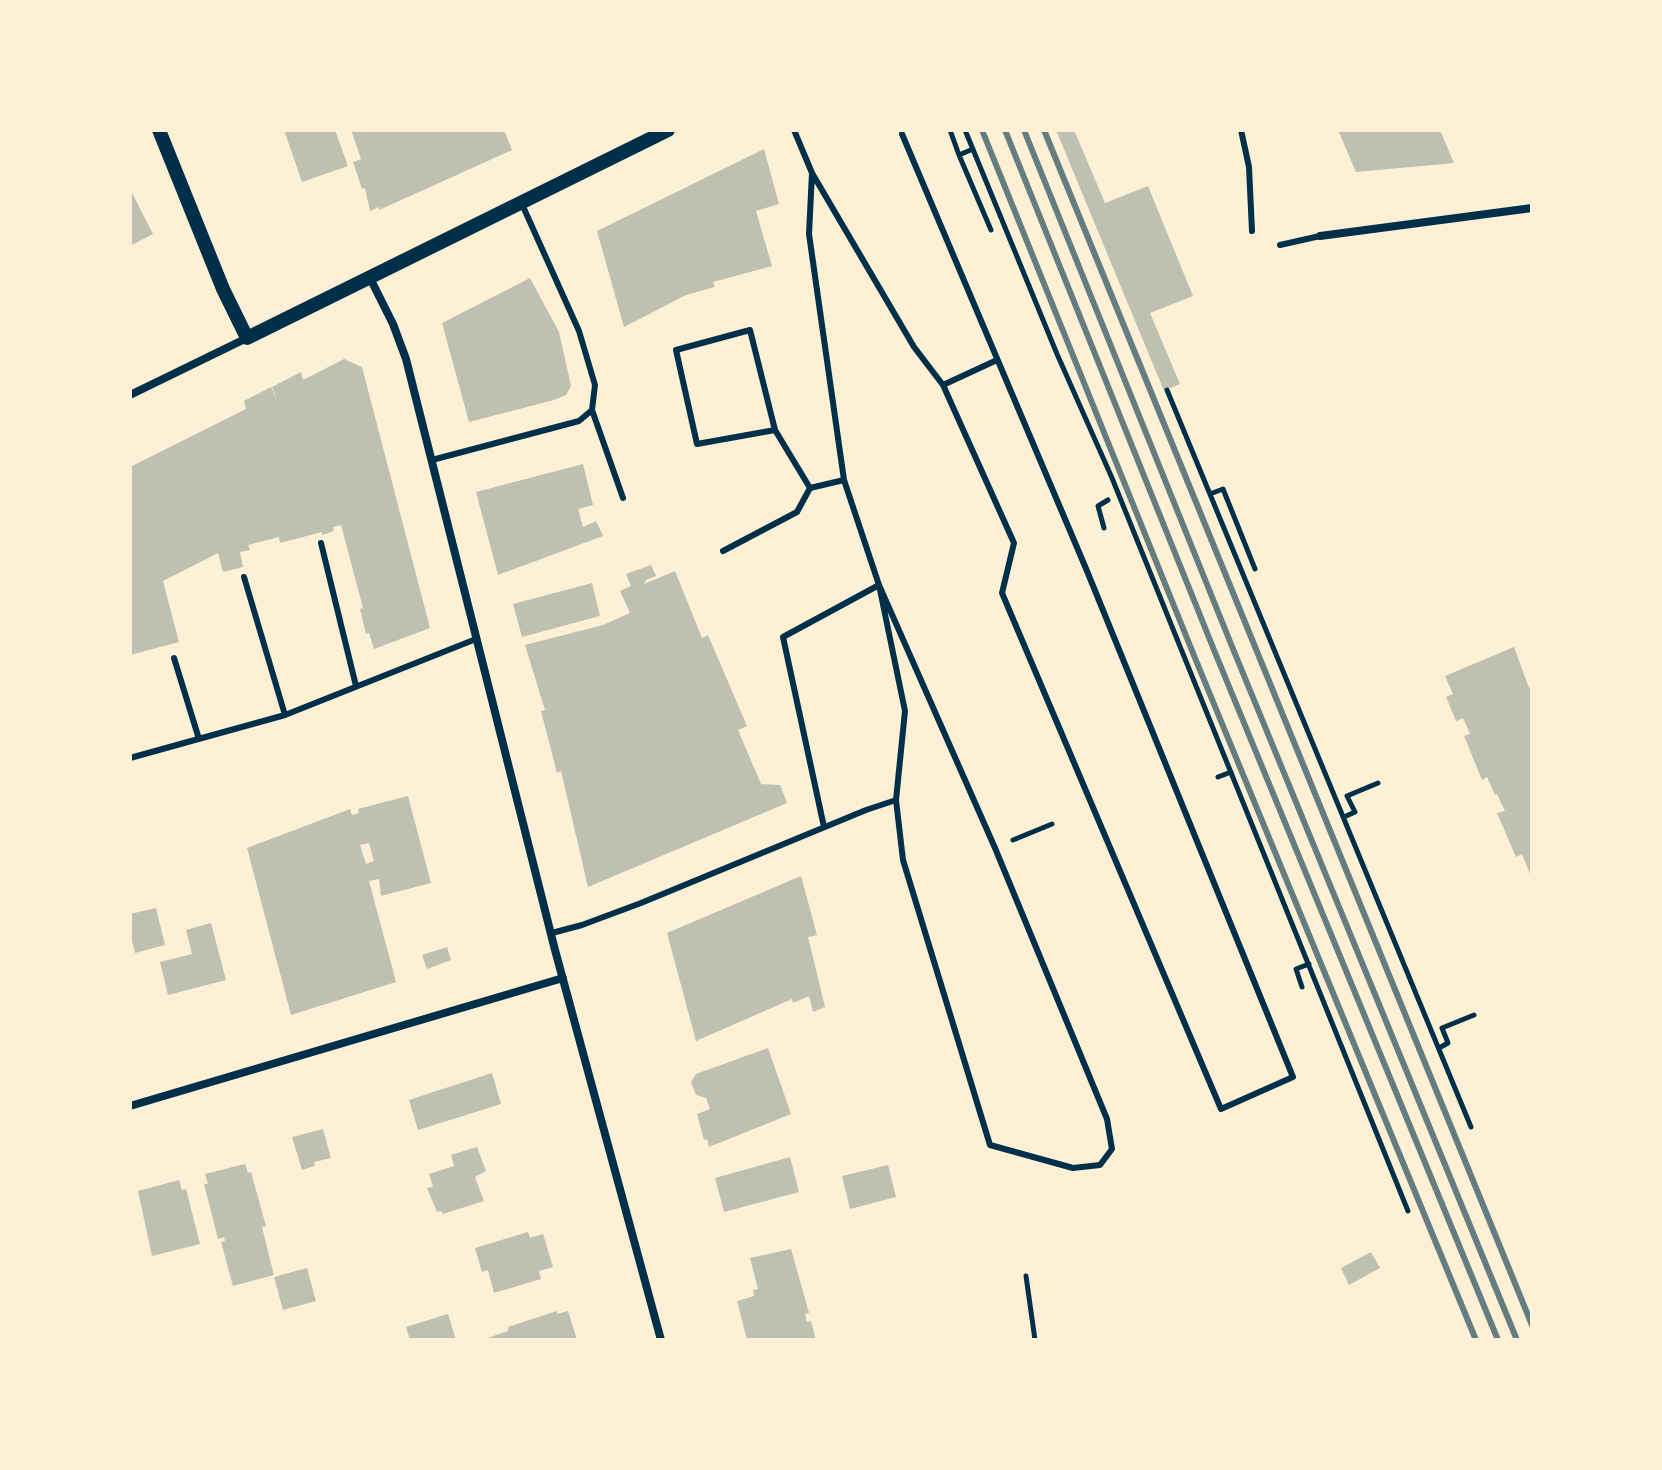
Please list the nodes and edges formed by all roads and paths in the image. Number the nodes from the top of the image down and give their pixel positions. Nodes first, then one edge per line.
1 (159, 130) edge
2 (668, 130) edge
3 (794, 130) edge
4 (950, 130) edge
5 (965, 130) edge
6 (1241, 130) edge
7 (902, 134) dead end
8 (973, 149) junction
9 (959, 155) junction
10 (812, 173) junction
11 (521, 202) junction
12 (1532, 208) edge
13 (991, 230) dead end
14 (1252, 231) dead end
15 (1320, 236) joint
16 (1280, 245) dead end
17 (370, 278) junction
18 (247, 338) junction
19 (997, 360) junction
20 (943, 385) junction
21 (1167, 390) dead end
22 (130, 395) edge
23 (592, 410) junction
24 (775, 430) junction
25 (432, 460) junction
26 (844, 480) junction
27 (810, 488) junction
28 (1210, 494) junction
29 (623, 498) dead end
30 (1108, 500) dead end
31 (1104, 528) dead end
32 (321, 543) dead end
33 (723, 551) dead end
34 (1255, 569) dead end
35 (244, 577) dead end
36 (879, 585) junction
37 (476, 639) junction
38 (174, 658) dead end
39 (356, 686) junction
40 (285, 715) junction
41 (199, 739) junction
42 (130, 758) edge
43 (1231, 772) junction
44 (1218, 777) dead end
45 (1378, 783) dead end
46 (896, 800) junction
47 (1344, 817) junction
48 (1052, 824) dead end
49 (824, 827) junction
50 (995, 848) junction
51 (552, 933) junction
52 (1309, 964) junction
53 (563, 978) junction
54 (1302, 987) dead end
55 (1474, 1015) dead end
56 (1439, 1048) junction
57 (130, 1106) edge
58 (1471, 1127) dead end
59 (1408, 1211) dead end
60 (1026, 1276) dead end
61 (661, 1340) edge
62 (1035, 1340) edge

1 - 18 street
2 - 11 street
3 - 10 lane
4 - 9 path
5 - 8 path
6 - 14 lane
7 - 19 lane
8 - 9 path
8 - 43 path
9 - 13 path
10 - 20 lane
10 - 26 lane
11 - 17 street
11 - 23 lane
12 - 15 street
15 - 16 lane
17 - 18 street
17 - 25 street
18 - 22 street
19 - 20 lane
19 - 20 lane
21 - 28 path
23 - 25 lane
23 - 29 lane
24 - 24 lane
24 - 27 lane
25 - 37 street
26 - 27 lane
26 - 36 lane
27 - 33 lane
28 - 34 path
28 - 47 path
30 - 31 path
32 - 39 lane
35 - 40 lane
36 - 46 lane
36 - 49 lane
36 - 50 lane
37 - 39 lane
37 - 51 street
38 - 41 lane
39 - 40 lane
40 - 41 lane
41 - 42 lane
43 - 44 path
43 - 52 path
45 - 47 path
46 - 49 lane
46 - 50 lane
47 - 56 path
48 - 50 path
49 - 51 lane
51 - 53 street
52 - 54 path
52 - 59 path
53 - 57 street
53 - 61 street
55 - 56 path
56 - 58 path
60 - 62 path

